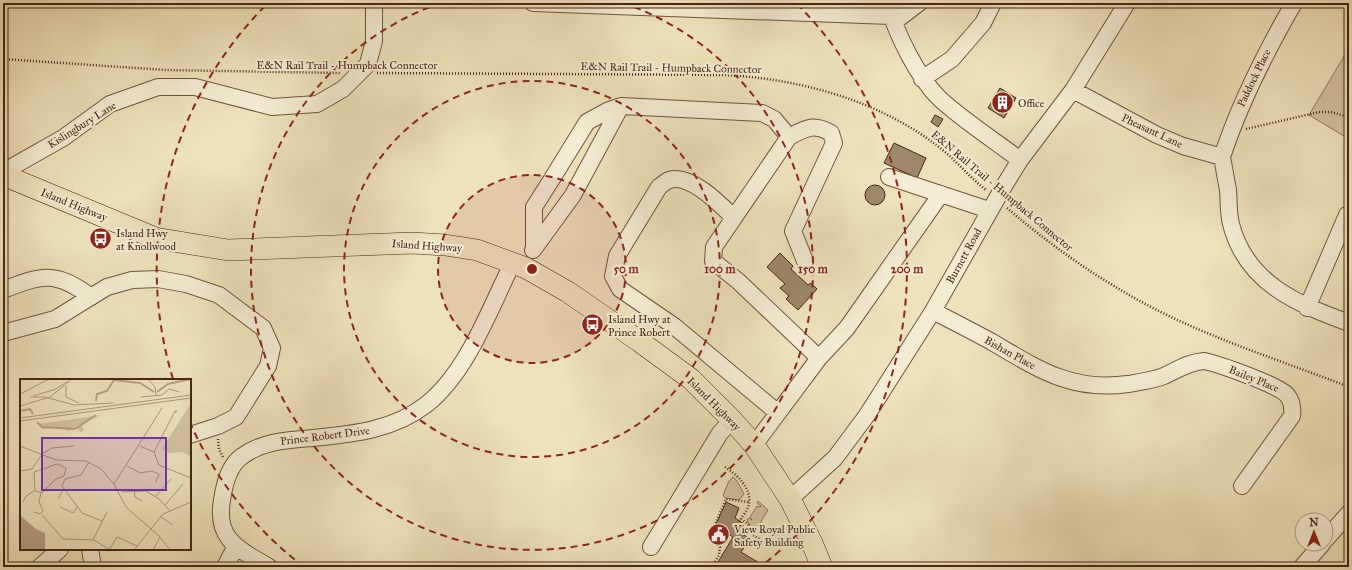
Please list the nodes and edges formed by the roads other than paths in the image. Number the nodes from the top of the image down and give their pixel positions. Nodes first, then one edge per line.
1 (365, 3) edge
2 (374, 3) edge
3 (378, 3) edge
4 (534, 3) edge
5 (919, 3) edge
6 (994, 3) edge
7 (1127, 3) edge
8 (1294, 3) edge
9 (584, 4) edge
10 (639, 4) edge
11 (693, 5) edge
12 (753, 7) edge
13 (891, 14) edge
14 (922, 79) junction
15 (1073, 90) junction
16 (621, 106) junction
17 (789, 137) junction
18 (1222, 157) junction
19 (1020, 160) junction
20 (3, 174) edge
21 (889, 177) dead end
22 (550, 182) junction
23 (572, 194) junction
24 (941, 194) junction
25 (993, 204) junction
26 (1349, 215) edge
27 (733, 217) junction
28 (534, 248) junction
29 (805, 261) dead end
30 (519, 265) junction
31 (3, 290) edge
32 (91, 297) junction
33 (1307, 308) junction
34 (933, 311) junction
35 (1349, 323) edge
36 (3, 333) edge
37 (819, 358) junction
38 (1162, 376) joint
39 (778, 413) junction
40 (732, 420) junction
41 (191, 435) edge
42 (754, 445) junction
43 (1242, 486) dead end
44 (790, 499) junction
45 (1349, 513) edge
46 (1334, 530) edge
47 (236, 546) junction
48 (651, 547) dead end
49 (59, 550) edge
50 (90, 550) edge
51 (1315, 552) edge
52 (40, 567) edge
53 (93, 567) edge
54 (225, 567) edge
55 (269, 567) edge
56 (822, 567) edge
57 (1302, 567) edge

1 - 2 street
2 - 3 street
2 - 20 street, Kislingbury Lane
4 - 9 street
5 - 13 street
6 - 14 street
7 - 15 street, Burnett Road
8 - 18 street, Paddock Place
9 - 10 street
10 - 11 street
11 - 12 street
12 - 13 street
13 - 14 street
14 - 19 street
15 - 18 street, Pheasant Lane
15 - 19 street, Burnett Road
16 - 17 street
16 - 22 street
16 - 23 street
17 - 27 street
17 - 29 street
18 - 33 street
19 - 25 street, Burnett Road
20 - 30 main road, Island Highway
21 - 24 street
22 - 23 street
22 - 28 street
23 - 28 street
24 - 25 street
24 - 37 street
25 - 34 street, Burnett Road
26 - 33 street
27 - 37 street
27 - 39 street
28 - 30 street, Prince Robert Drive
30 - 40 main road, Island Highway
30 - 47 street, Prince Robert Drive
31 - 32 street
32 - 36 street
32 - 41 street
33 - 35 street
34 - 38 street, Bishan Place
34 - 44 street, Burnett Road
37 - 39 street
38 - 43 street, Bailey Place
39 - 42 street
40 - 42 main road, Island Highway
40 - 48 street
42 - 44 main road, Island Highway
44 - 56 main road, Island Highway
45 - 46 street
47 - 54 street
47 - 55 street, Prince Robert Drive
49 - 52 street
50 - 53 street
51 - 57 street

